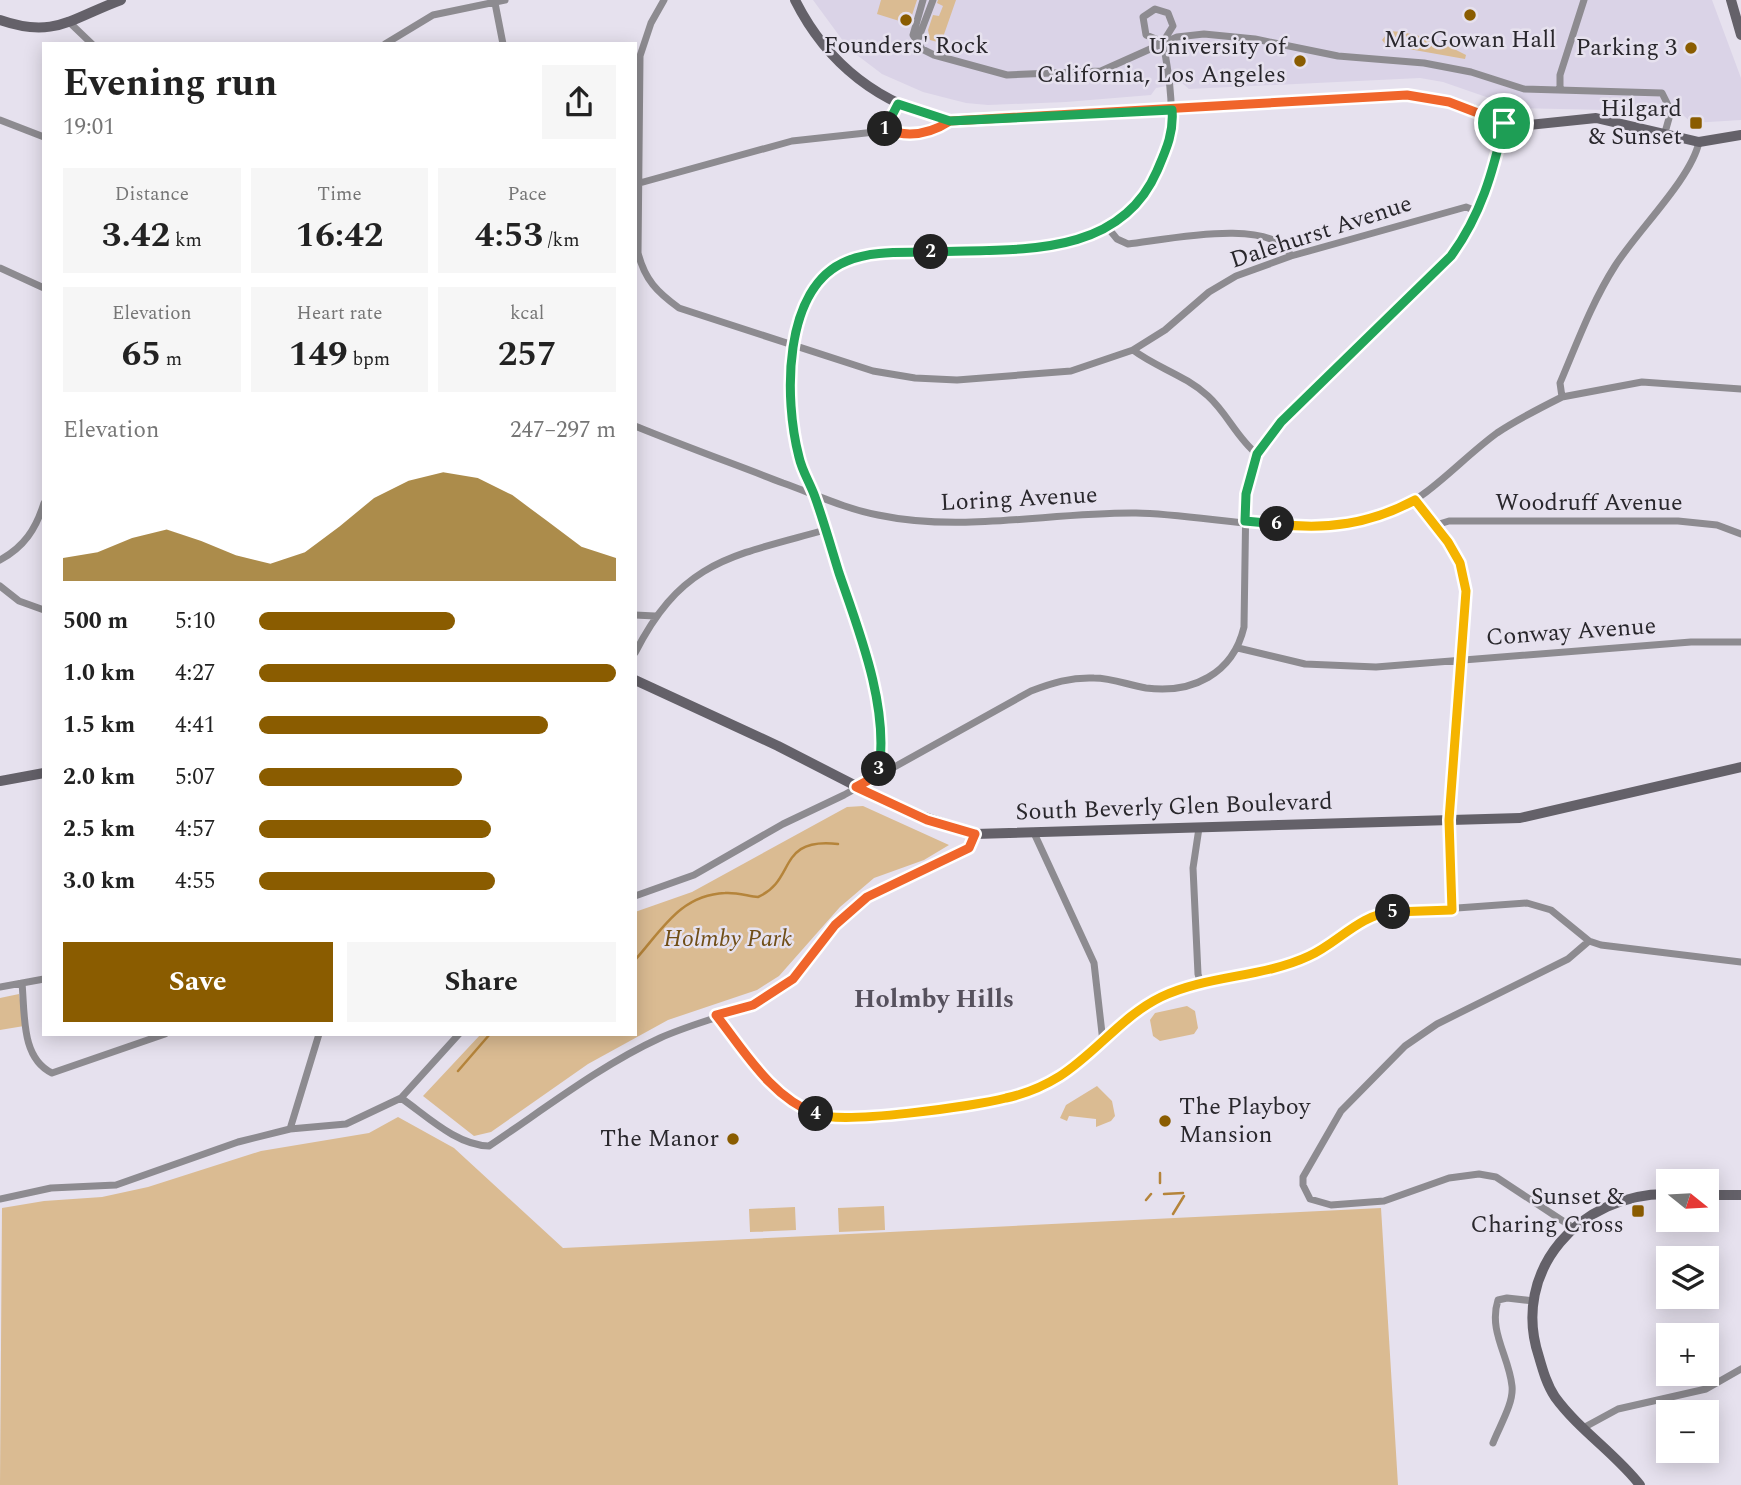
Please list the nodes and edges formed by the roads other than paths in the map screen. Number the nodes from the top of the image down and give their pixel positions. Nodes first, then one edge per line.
1 (121, 0) edge
2 (505, 0) edge
3 (664, 0) edge
4 (795, 0) edge
5 (923, 0) edge
6 (933, 0) edge
7 (1584, 0) edge
8 (1731, 0) edge
9 (495, 3) junction
10 (0, 20) edge
11 (68, 21) junction
12 (404, 32) junction
13 (1741, 36) edge
14 (90, 42) edge
15 (389, 42) edge
16 (405, 42) edge
17 (503, 42) edge
18 (917, 42) junction
19 (1163, 43) junction
20 (1560, 89) junction
21 (898, 104) junction
22 (1172, 110) junction
23 (0, 120) edge
24 (950, 121) junction
25 (1504, 123) junction
26 (883, 128) junction
27 (1664, 135) junction
28 (1741, 135) edge
29 (42, 136) edge
30 (1699, 142) junction
31 (637, 184) edge
32 (1479, 212) junction
33 (1108, 228) junction
34 (1291, 256) junction
35 (0, 268) edge
36 (42, 287) edge
37 (794, 346) junction
38 (1133, 350) junction
39 (1741, 388) edge
40 (1562, 397) junction
41 (637, 427) edge
42 (1257, 454) junction
43 (814, 495) junction
44 (1415, 500) junction
45 (42, 507) edge
46 (1245, 521) junction
47 (1436, 525) junction
48 (825, 530) junction
49 (1741, 534) edge
50 (0, 560) edge
51 (0, 586) edge
52 (42, 609) edge
53 (637, 615) edge
54 (655, 616) junction
55 (1741, 642) edge
56 (1238, 648) junction
57 (637, 649) edge
58 (1462, 660) junction
59 (637, 681) edge
60 (1741, 767) edge
61 (42, 773) edge
62 (878, 775) junction
63 (0, 780) edge
64 (856, 787) junction
65 (1449, 820) junction
66 (1199, 828) junction
67 (1034, 833) junction
68 (975, 834) junction
69 (637, 895) edge
70 (1452, 910) junction
71 (1589, 941) junction
72 (1741, 962) edge
73 (42, 979) edge
74 (22, 983) junction
75 (1201, 984) junction
76 (0, 987) edge
77 (716, 1015) junction
78 (159, 1036) edge
79 (318, 1036) edge
80 (457, 1036) edge
81 (1103, 1042) junction
82 (401, 1098) junction
83 (290, 1129) junction
84 (1656, 1195) edge
85 (1719, 1195) edge
86 (1741, 1195) edge
87 (0, 1199) edge
88 (1572, 1227) junction
89 (1534, 1301) junction
90 (1741, 1369) edge
91 (1583, 1428) junction
92 (1493, 1443) dead end
93 (1640, 1485) edge

1 - 11 main road
2 - 9 street
3 - 31 street, Dalehurst Avenue
4 - 21 main road
5 - 18 street
6 - 18 street
7 - 20 street
8 - 13 main road
9 - 12 street
9 - 17 street
10 - 11 main road
11 - 14 street
12 - 15 street
12 - 16 street
18 - 19 street
19 - 19 street
19 - 20 street
19 - 22 street
20 - 27 street
21 - 24 main road
21 - 26 street
22 - 24 main road
22 - 25 main road
22 - 33 street
23 - 29 street
24 - 26 street
25 - 27 main road
25 - 32 street
26 - 31 street
27 - 30 main road
28 - 30 main road
30 - 40 street
31 - 37 street, Dalehurst Avenue
32 - 34 street, Dalehurst Avenue
32 - 42 street
33 - 34 street
33 - 37 street
34 - 38 street, Dalehurst Avenue
35 - 36 street
37 - 38 street, Dalehurst Avenue
37 - 43 street
38 - 42 street
39 - 40 street
40 - 44 street, Loring Avenue
41 - 43 street, Loring Avenue
42 - 46 street
43 - 46 street, Loring Avenue
43 - 48 street
44 - 46 street, Loring Avenue
44 - 47 street
45 - 50 street
46 - 56 street
47 - 49 street, Woodruff Avenue
47 - 58 street
48 - 54 street
48 - 62 street
51 - 52 street
53 - 54 street
54 - 57 street
55 - 58 street, Conway Avenue
56 - 58 street, Conway Avenue
56 - 62 street
58 - 65 street
59 - 64 main road, South Beverly Glen Boulevard
60 - 65 main road, South Beverly Glen Boulevard
61 - 63 main road
62 - 64 street
64 - 68 main road, South Beverly Glen Boulevard
64 - 69 street
65 - 66 main road, South Beverly Glen Boulevard
65 - 70 street
66 - 67 main road, South Beverly Glen Boulevard
66 - 75 street
67 - 68 main road, South Beverly Glen Boulevard
67 - 81 street
68 - 77 street
70 - 71 street
70 - 75 street
71 - 72 street
71 - 88 street
73 - 74 street
74 - 76 street
74 - 78 street
75 - 81 street
77 - 81 street
77 - 82 street
79 - 83 street
80 - 82 street
82 - 83 street
83 - 87 street
84 - 88 main road
85 - 86 main road
88 - 89 main road
89 - 91 main road
89 - 92 street
90 - 91 street
91 - 93 main road

